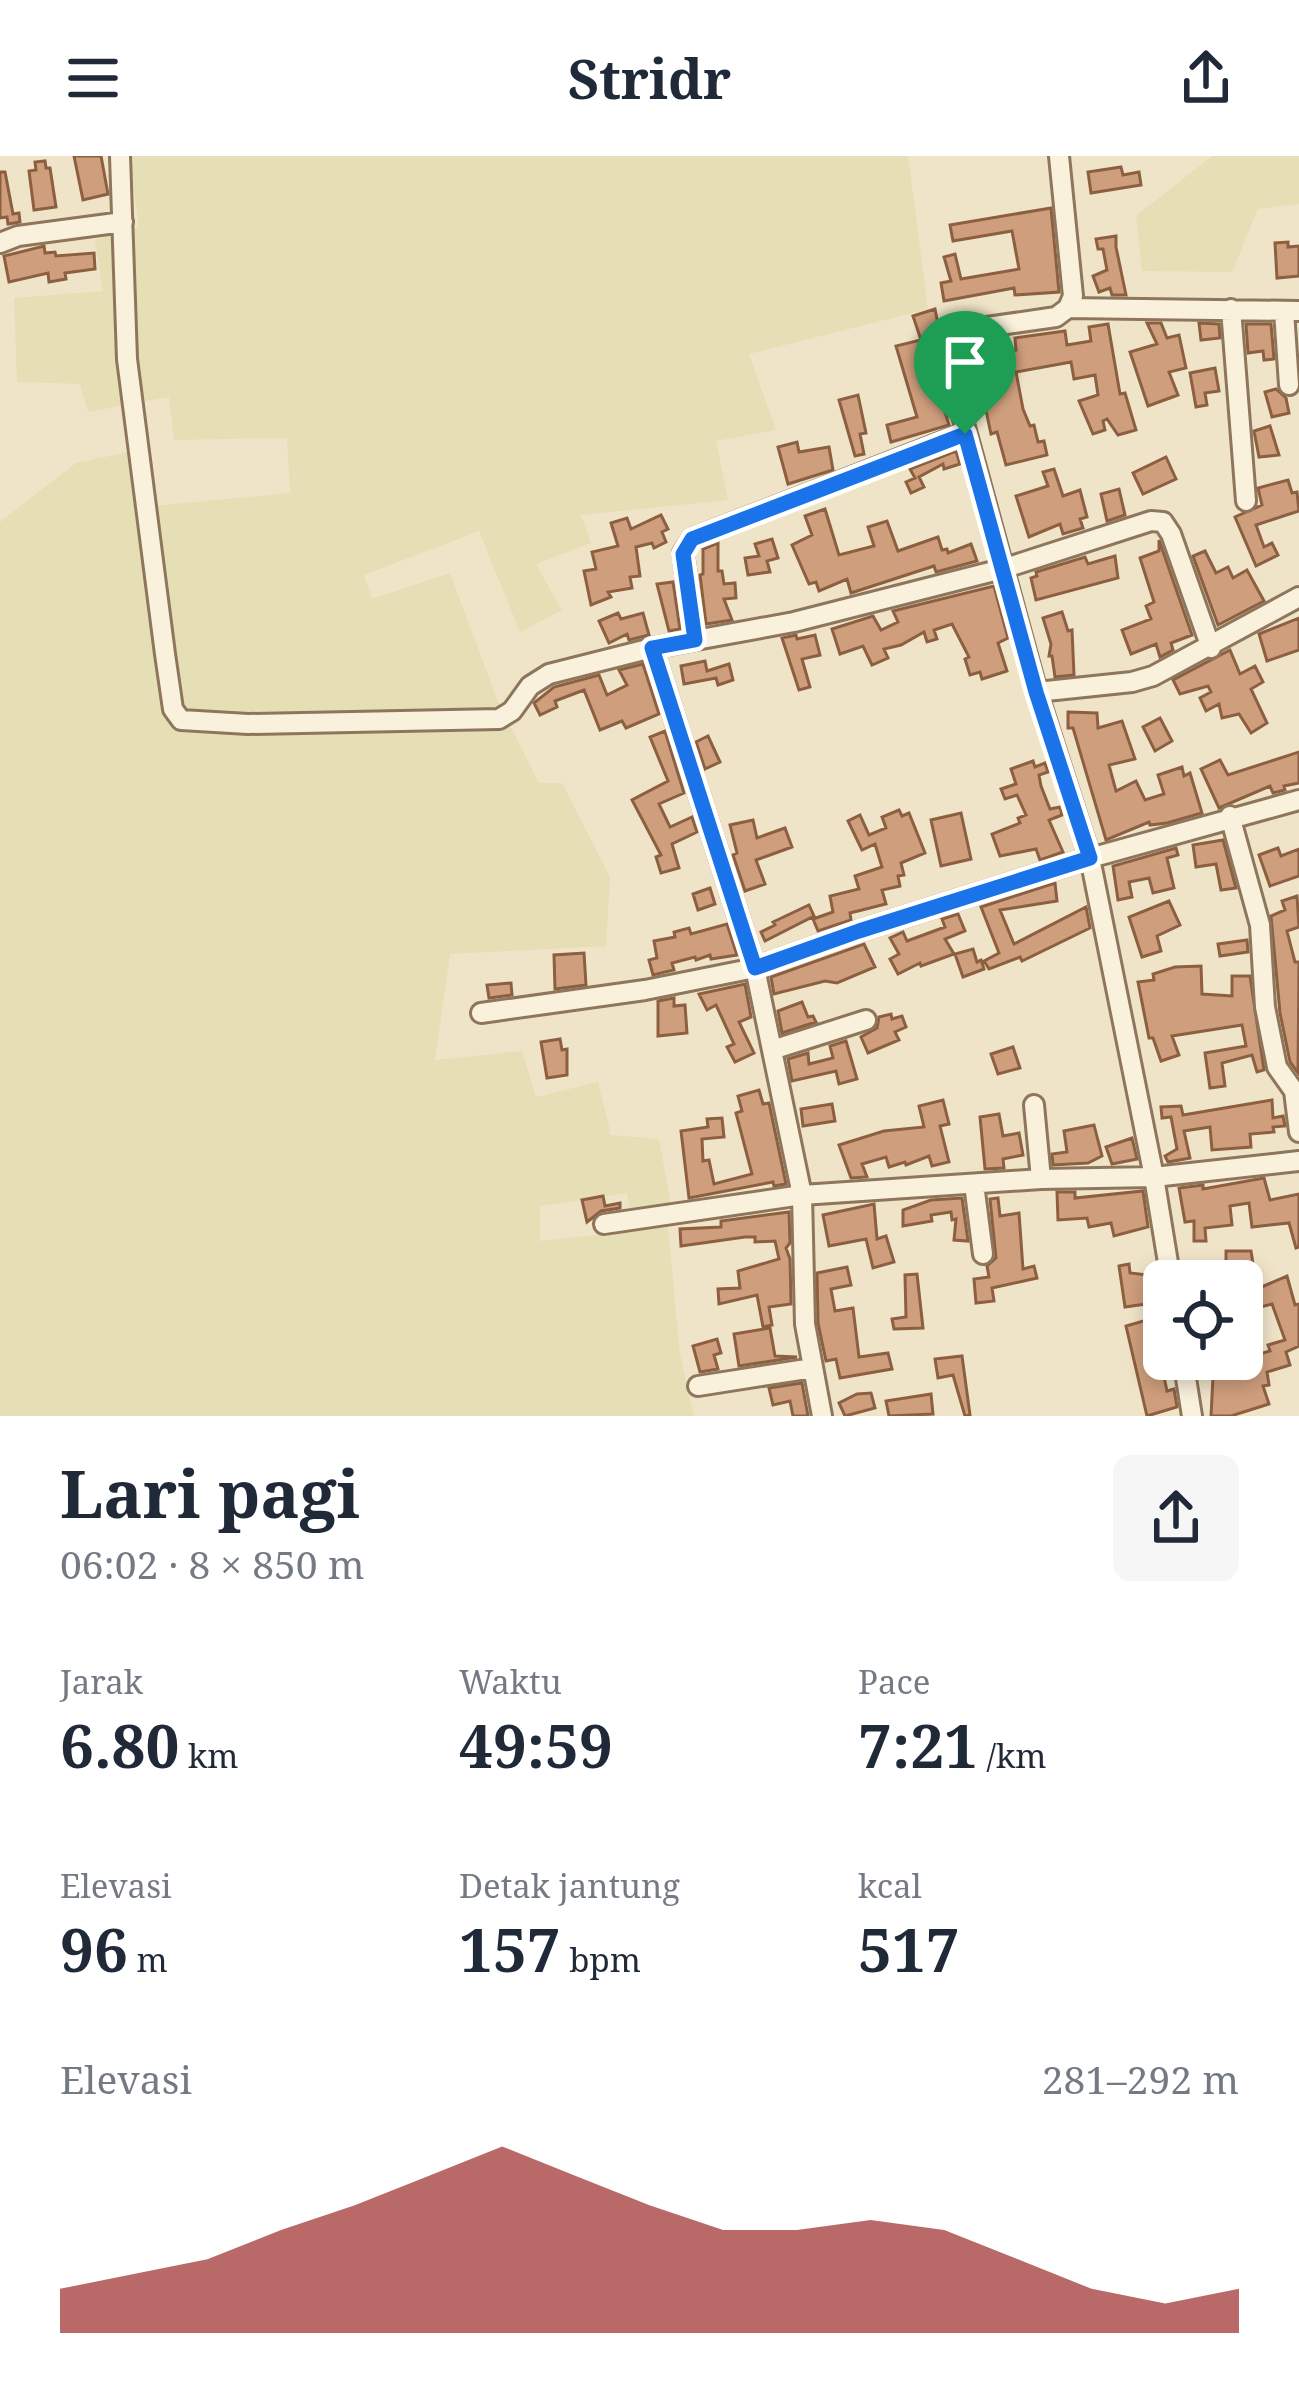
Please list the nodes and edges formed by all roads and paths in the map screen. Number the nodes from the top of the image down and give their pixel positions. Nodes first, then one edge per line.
1 (120, 156) edge
2 (1059, 156) edge
3 (123, 222) junction
4 (0, 243) edge
5 (1067, 308) junction
6 (1231, 309) junction
7 (1291, 311) edge
8 (1288, 385) dead end
9 (965, 434) junction
10 (1246, 501) dead end
11 (1002, 569) junction
12 (1299, 597) edge
13 (695, 640) junction
14 (652, 648) junction
15 (1211, 648) junction
16 (1036, 692) junction
17 (1299, 800) edge
18 (1230, 816) junction
19 (1090, 858) junction
20 (755, 968) junction
21 (481, 1013) dead end
22 (866, 1020) dead end
23 (772, 1050) junction
24 (1034, 1106) dead end
25 (1299, 1132) edge
26 (1299, 1161) edge
27 (1154, 1177) junction
28 (1041, 1179) junction
29 (974, 1184) junction
30 (802, 1195) junction
31 (604, 1224) dead end
32 (983, 1254) dead end
33 (1168, 1260) edge
34 (813, 1368) junction
35 (1186, 1380) edge
36 (698, 1386) dead end
37 (822, 1416) edge
38 (1192, 1416) edge

1 - 3 street
2 - 5 street
3 - 4 street
3 - 14 street
5 - 6 street
5 - 9 street
6 - 7 street
6 - 10 street
7 - 8 street
9 - 11 street
9 - 13 street
11 - 13 street
11 - 15 street
11 - 16 street
12 - 15 street
13 - 14 street
14 - 20 street
15 - 16 street
16 - 19 street
17 - 18 street
18 - 19 street
18 - 25 street
19 - 20 street
19 - 27 street
20 - 21 street
20 - 23 street
22 - 23 street
23 - 30 street
24 - 28 street
26 - 27 street
27 - 28 street
27 - 33 street
28 - 29 street
29 - 30 street
29 - 32 street
30 - 31 street
30 - 34 street
34 - 36 street
34 - 37 street
35 - 38 street

